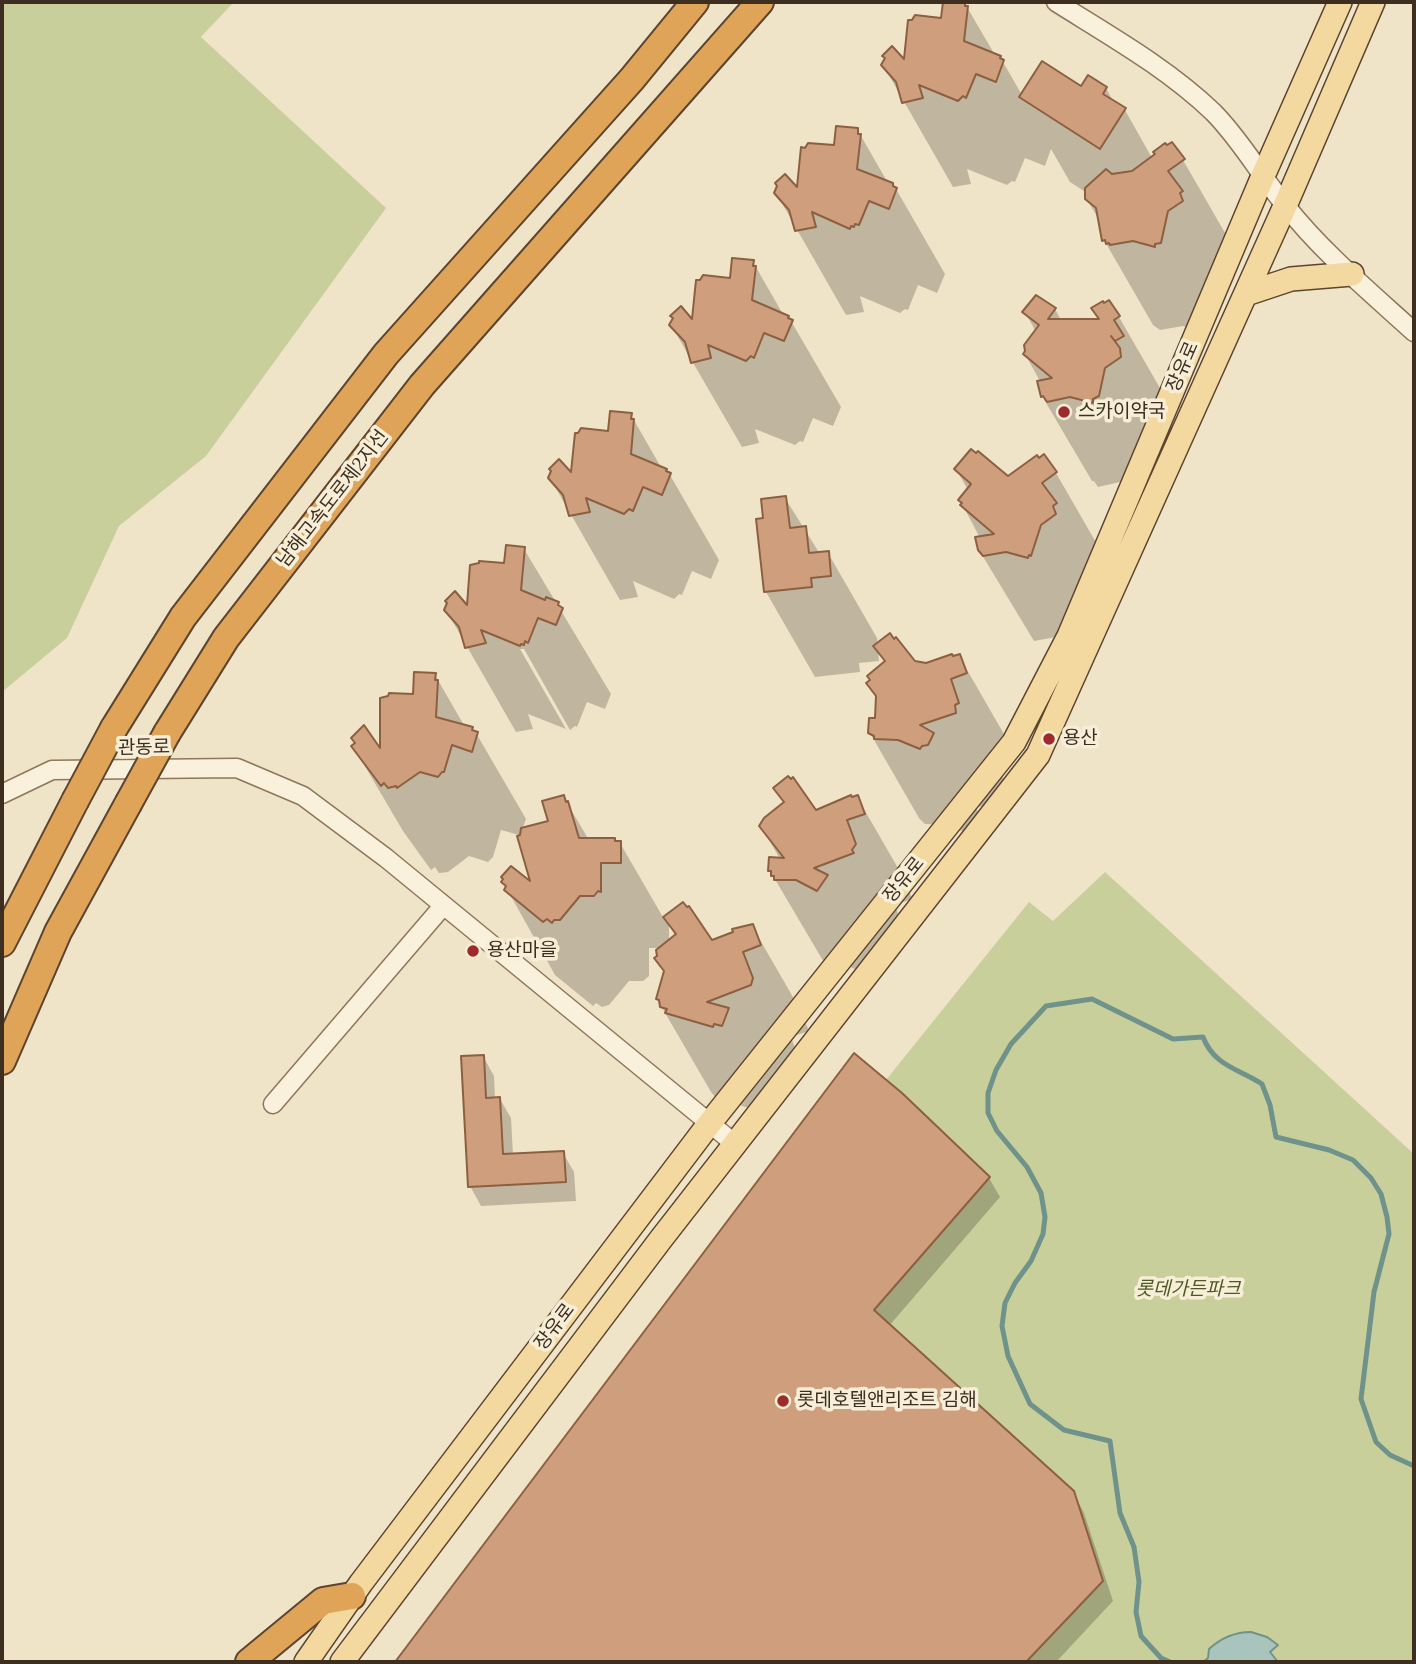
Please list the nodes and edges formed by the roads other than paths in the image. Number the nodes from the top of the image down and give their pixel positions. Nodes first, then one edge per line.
1 (695, 2) edge
2 (760, 2) edge
3 (1056, 2) edge
4 (1340, 2) edge
5 (1373, 2) edge
6 (1263, 176) junction
7 (1285, 206) junction
8 (1352, 274) junction
9 (1246, 294) junction
10 (1414, 332) edge
11 (2, 794) edge
12 (443, 906) junction
13 (2, 943) edge
14 (2, 1061) edge
15 (273, 1104) dead end
16 (709, 1124) junction
17 (735, 1144) junction
18 (352, 1596) junction
19 (249, 1662) edge
20 (306, 1662) edge
21 (342, 1662) edge

1 - 13 highway, bridge
2 - 14 highway, 남해고속도로제2지선, bridge
3 - 6 street
4 - 6 main road, 장유로
5 - 7 main road, 장유로
6 - 7 street
6 - 16 main road, 장유로
7 - 8 street
7 - 9 main road, 장유로
8 - 9 main road
8 - 10 street
9 - 17 main road, 장유로
11 - 12 street, 관동로
12 - 15 street
12 - 16 street
16 - 17 street
16 - 18 main road, 장유로
17 - 21 main road, 장유로
18 - 19 highway
18 - 20 main road, 장유로

